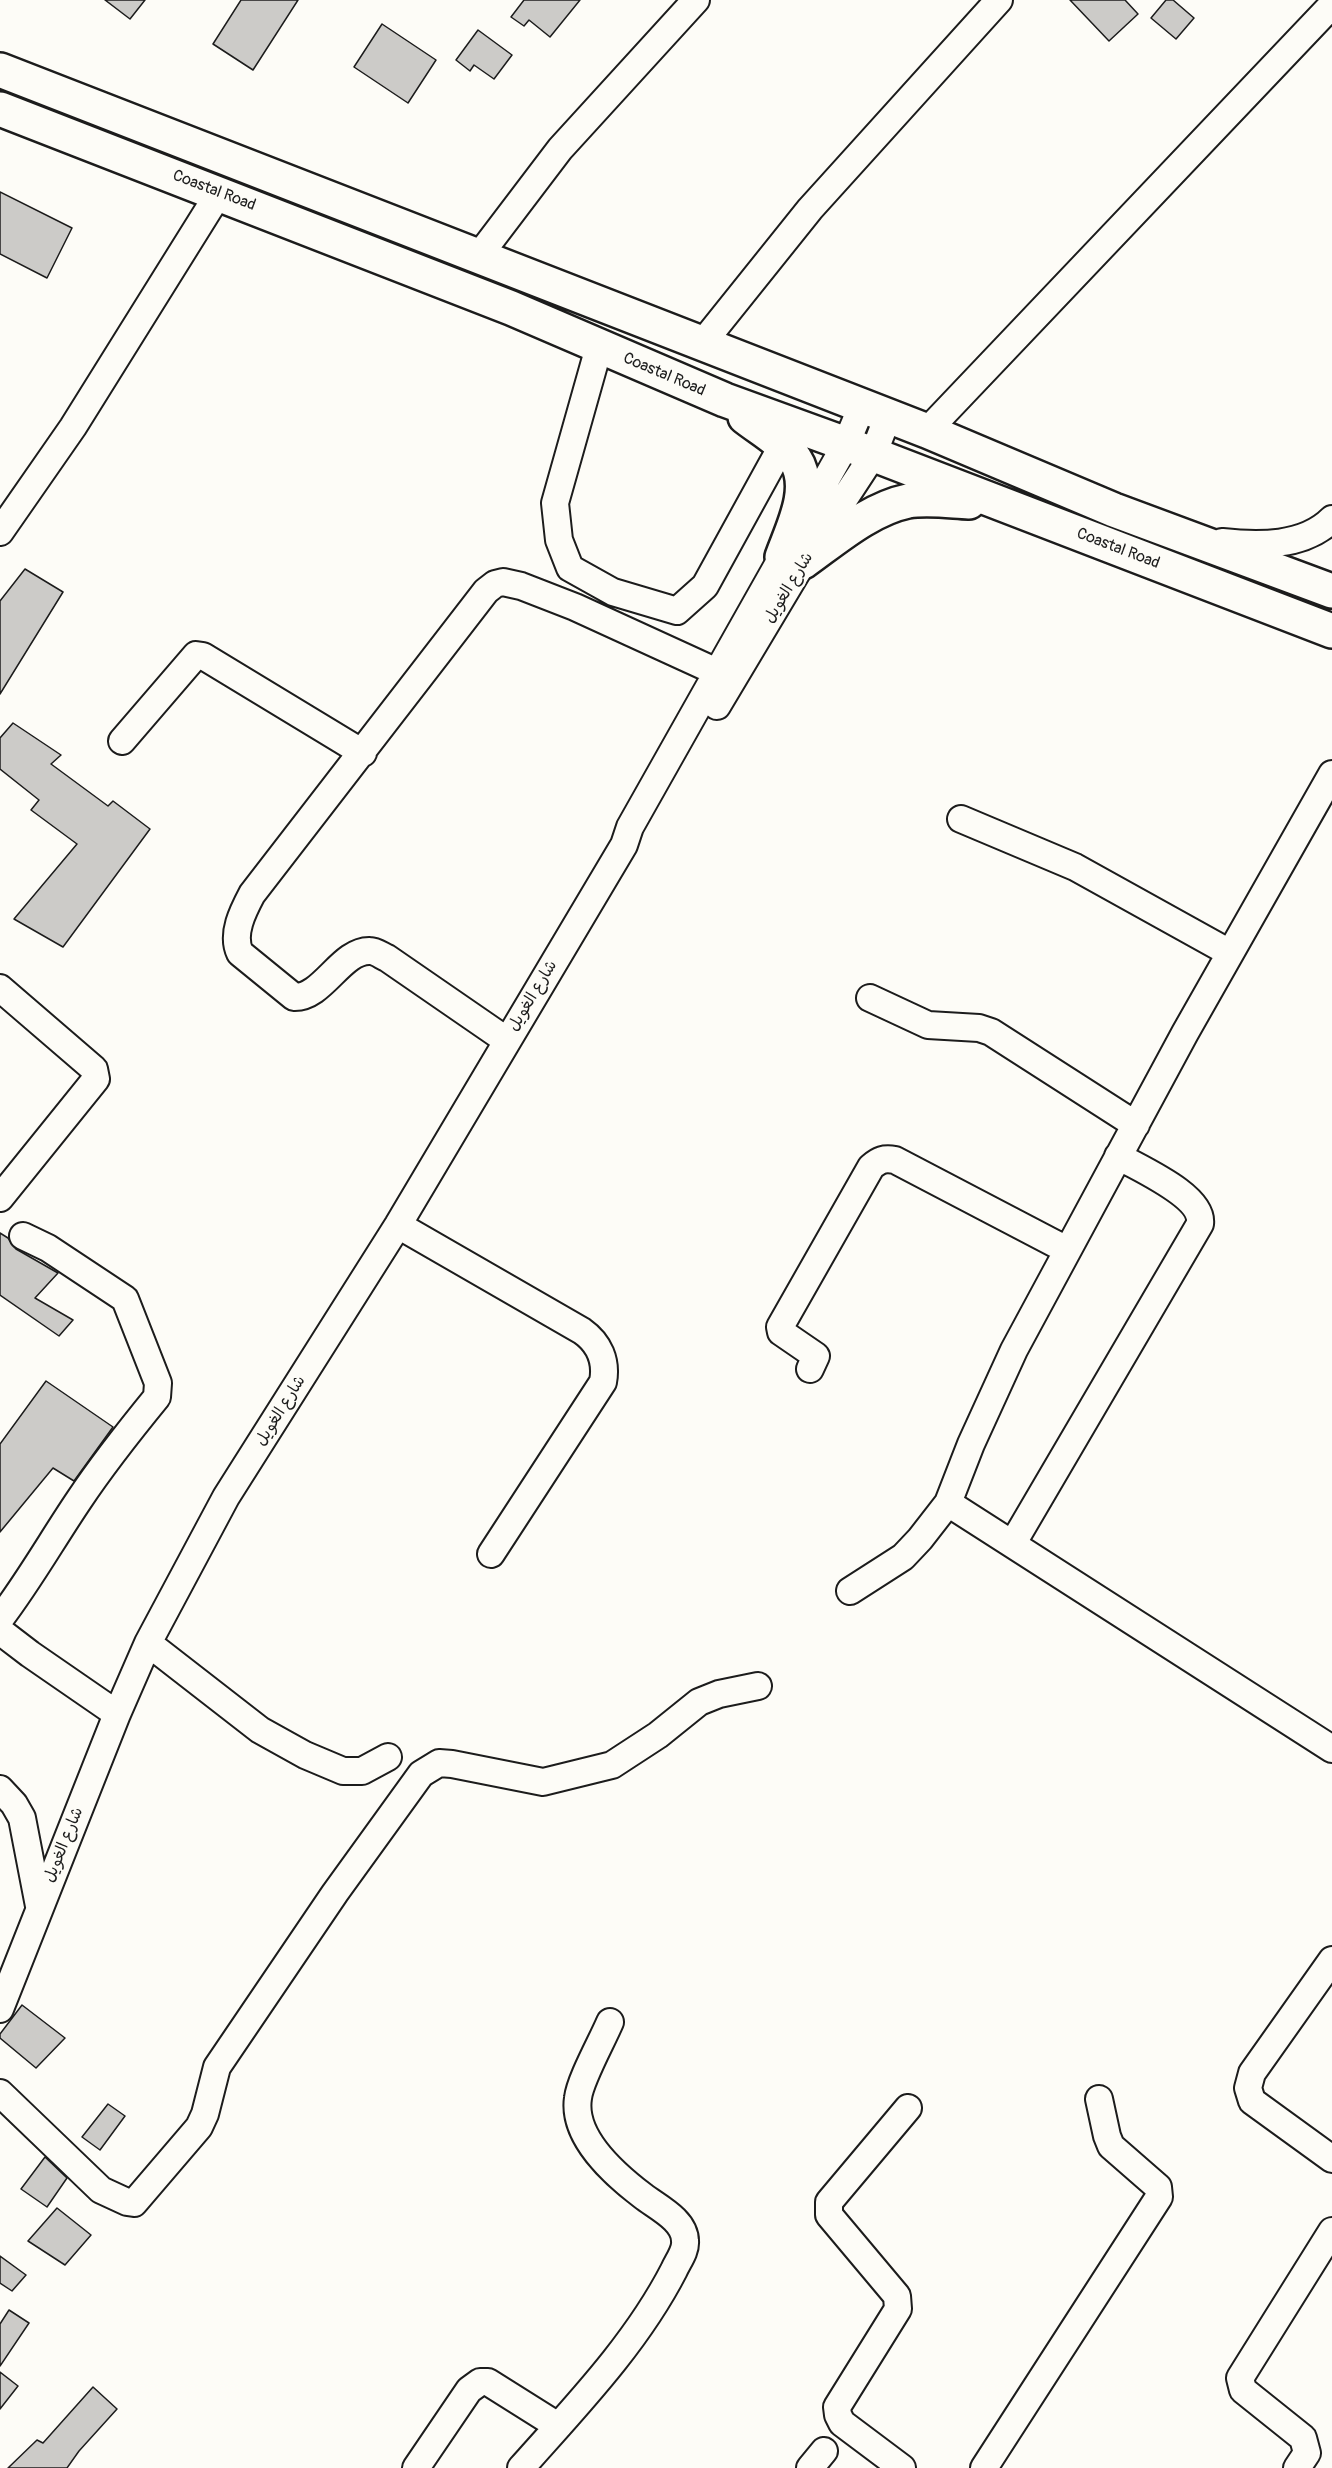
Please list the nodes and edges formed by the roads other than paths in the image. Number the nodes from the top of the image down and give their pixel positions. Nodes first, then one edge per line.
1 (696, 0) edge
2 (999, 0) edge
3 (1332, 5) edge
4 (0, 70) edge
5 (0, 109) edge
6 (219, 193) junction
7 (478, 257) junction
8 (701, 345) junction
9 (599, 347) junction
10 (725, 400) junction
11 (875, 411) junction
12 (927, 431) junction
13 (782, 446) junction
14 (860, 449) junction
15 (998, 503) junction
16 (1332, 519) edge
17 (0, 532) edge
18 (1191, 538) junction
19 (792, 560) junction
20 (1332, 591) edge
21 (1332, 631) edge
22 (717, 672) junction
23 (122, 741) dead end
24 (363, 753) junction
25 (1332, 774) edge
26 (961, 819) dead end
27 (624, 845) junction
28 (1230, 953) junction
29 (0, 988) edge
30 (870, 998) dead end
31 (506, 1040) junction
32 (1136, 1125) junction
33 (1118, 1156) junction
34 (0, 1198) edge
35 (398, 1225) junction
36 (23, 1236) dead end
37 (1068, 1250) junction
38 (810, 1369) dead end
39 (948, 1503) junction
40 (1013, 1543) junction
41 (491, 1554) dead end
42 (850, 1591) dead end
43 (0, 1619) edge
44 (0, 1631) edge
45 (148, 1644) junction
46 (758, 1686) dead end
47 (117, 1714) junction
48 (1330, 1744) edge
49 (388, 1757) dead end
50 (0, 1789) edge
51 (39, 1906) junction
52 (1332, 1960) edge
53 (0, 2009) edge
54 (610, 2022) dead end
55 (0, 2094) edge
56 (1100, 2099) dead end
57 (908, 2108) dead end
58 (1332, 2158) edge
59 (1332, 2231) edge
60 (558, 2426) junction
61 (416, 2468) edge
62 (521, 2468) edge
63 (902, 2468) edge
64 (984, 2468) edge
65 (1297, 2468) edge

1 - 7 street
2 - 8 street
3 - 12 street
4 - 7 highway
5 - 6 highway, Coastal Road
6 - 9 highway, Coastal Road
6 - 17 street
7 - 8 highway
8 - 11 highway
9 - 10 highway, Coastal Road
9 - 13 street
10 - 13 highway
10 - 14 highway, Coastal Road
11 - 12 highway
11 - 14 street, شارع الغويل
12 - 18 highway
13 - 19 highway
14 - 15 highway, Coastal Road
14 - 19 street, شارع الغويل
15 - 19 highway
15 - 21 highway, Coastal Road
16 - 18 street
18 - 20 highway
19 - 22 street, شارع الغويل
19 - 27 street, شارع الغويل
22 - 24 street
22 - 27 street, شارع الغويل
23 - 24 street
24 - 31 street
25 - 28 street
26 - 28 street
27 - 31 street, شارع الغويل
28 - 32 street
29 - 34 street
30 - 32 street
31 - 35 street, شارع الغويل
32 - 33 street
33 - 37 street
33 - 40 street
35 - 41 street
35 - 45 street, شارع الغويل
36 - 43 street
37 - 38 street
37 - 39 street
39 - 40 street
39 - 42 street
40 - 48 street
44 - 47 street
45 - 47 street, شارع الغويل
45 - 49 street
46 - 55 street
47 - 51 street, شارع الغويل
50 - 51 street
51 - 53 street, شارع الغويل
52 - 58 street
54 - 60 street
56 - 64 street
57 - 63 street
59 - 65 street
60 - 61 street
60 - 62 street

